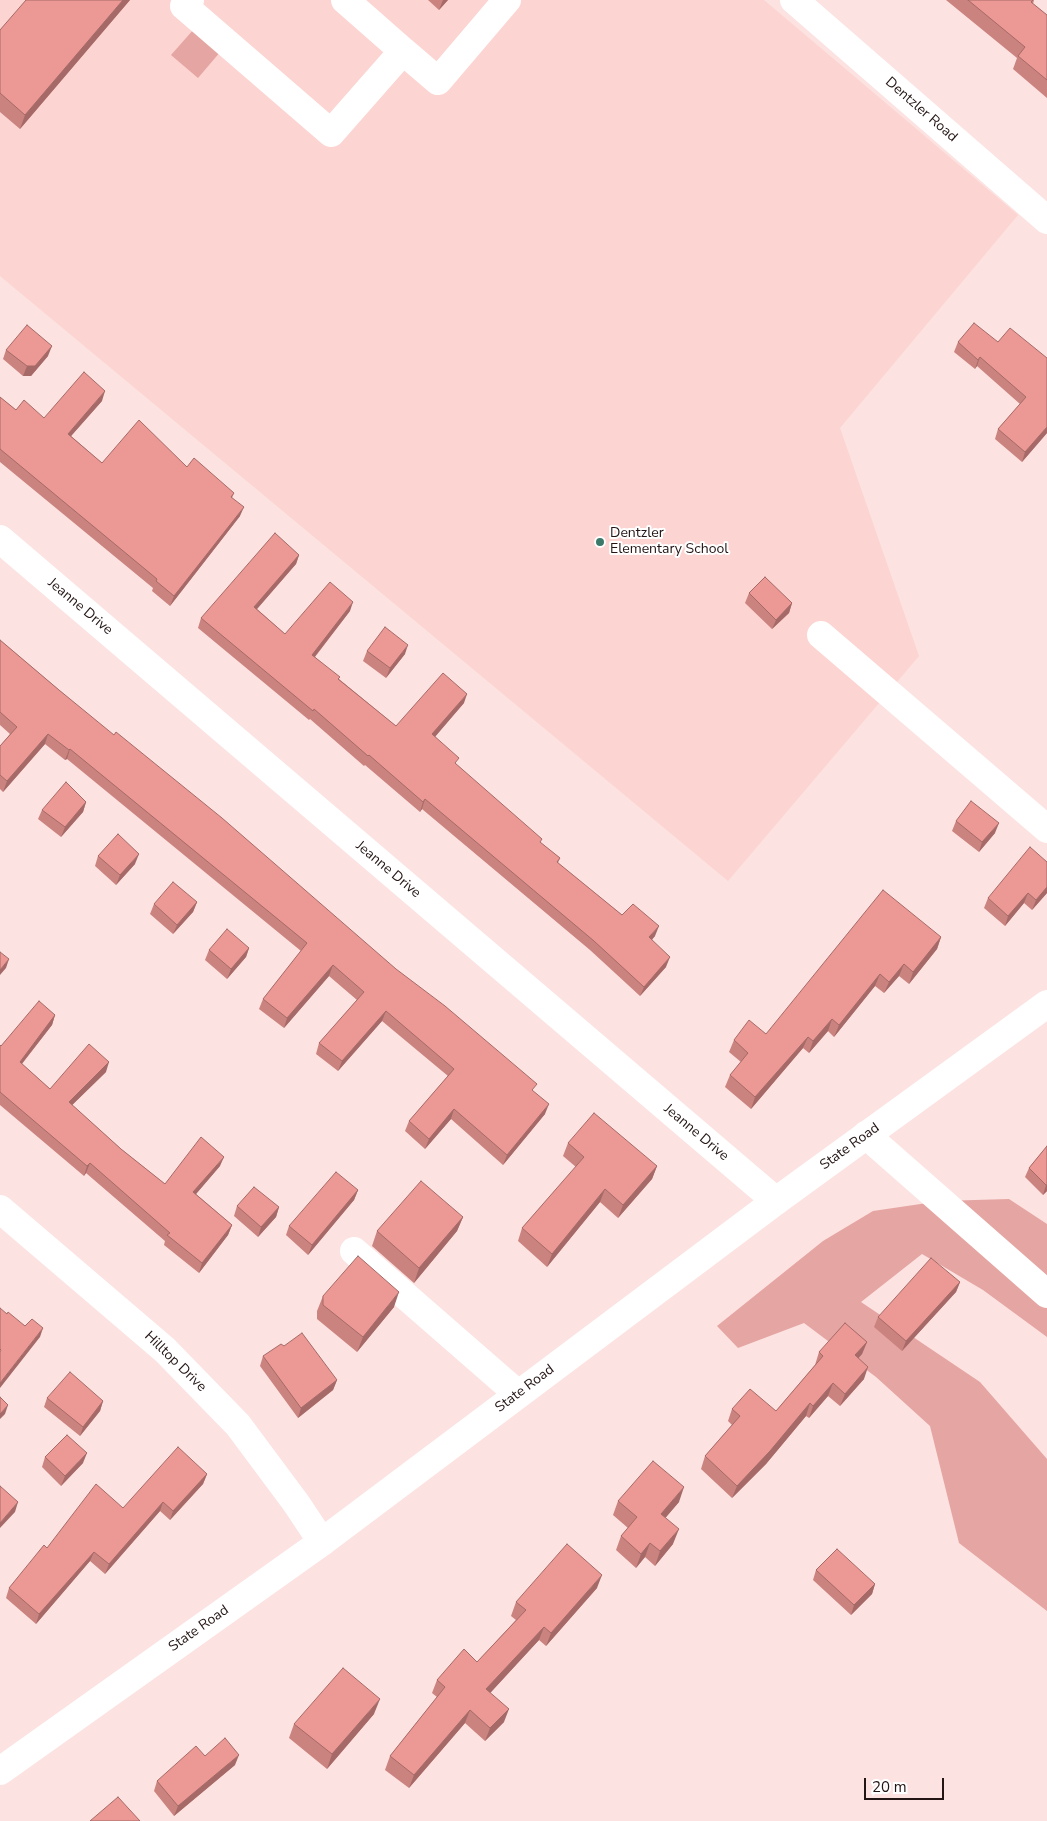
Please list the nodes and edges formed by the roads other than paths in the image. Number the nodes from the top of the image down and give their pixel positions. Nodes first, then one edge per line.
1 (190, 0) edge
2 (345, 0) edge
3 (507, 0) edge
4 (794, 0) edge
5 (403, 50) junction
6 (1047, 220) edge
7 (0, 539) edge
8 (821, 635) dead end
9 (1047, 829) edge
10 (1047, 1004) edge
11 (866, 1135) junction
12 (776, 1201) junction
13 (0, 1210) edge
14 (354, 1251) dead end
15 (1047, 1294) edge
16 (518, 1394) junction
17 (322, 1542) junction
18 (0, 1771) edge

1 - 5 street
2 - 5 street
3 - 5 street
4 - 6 street, Dentzler Road
7 - 12 street, Jeanne Drive
8 - 9 street
10 - 11 street, State Road
11 - 12 street, State Road
11 - 15 street
12 - 16 street, State Road
13 - 17 street, Hilltop Drive
14 - 16 street
16 - 17 street, State Road
17 - 18 street, State Road

